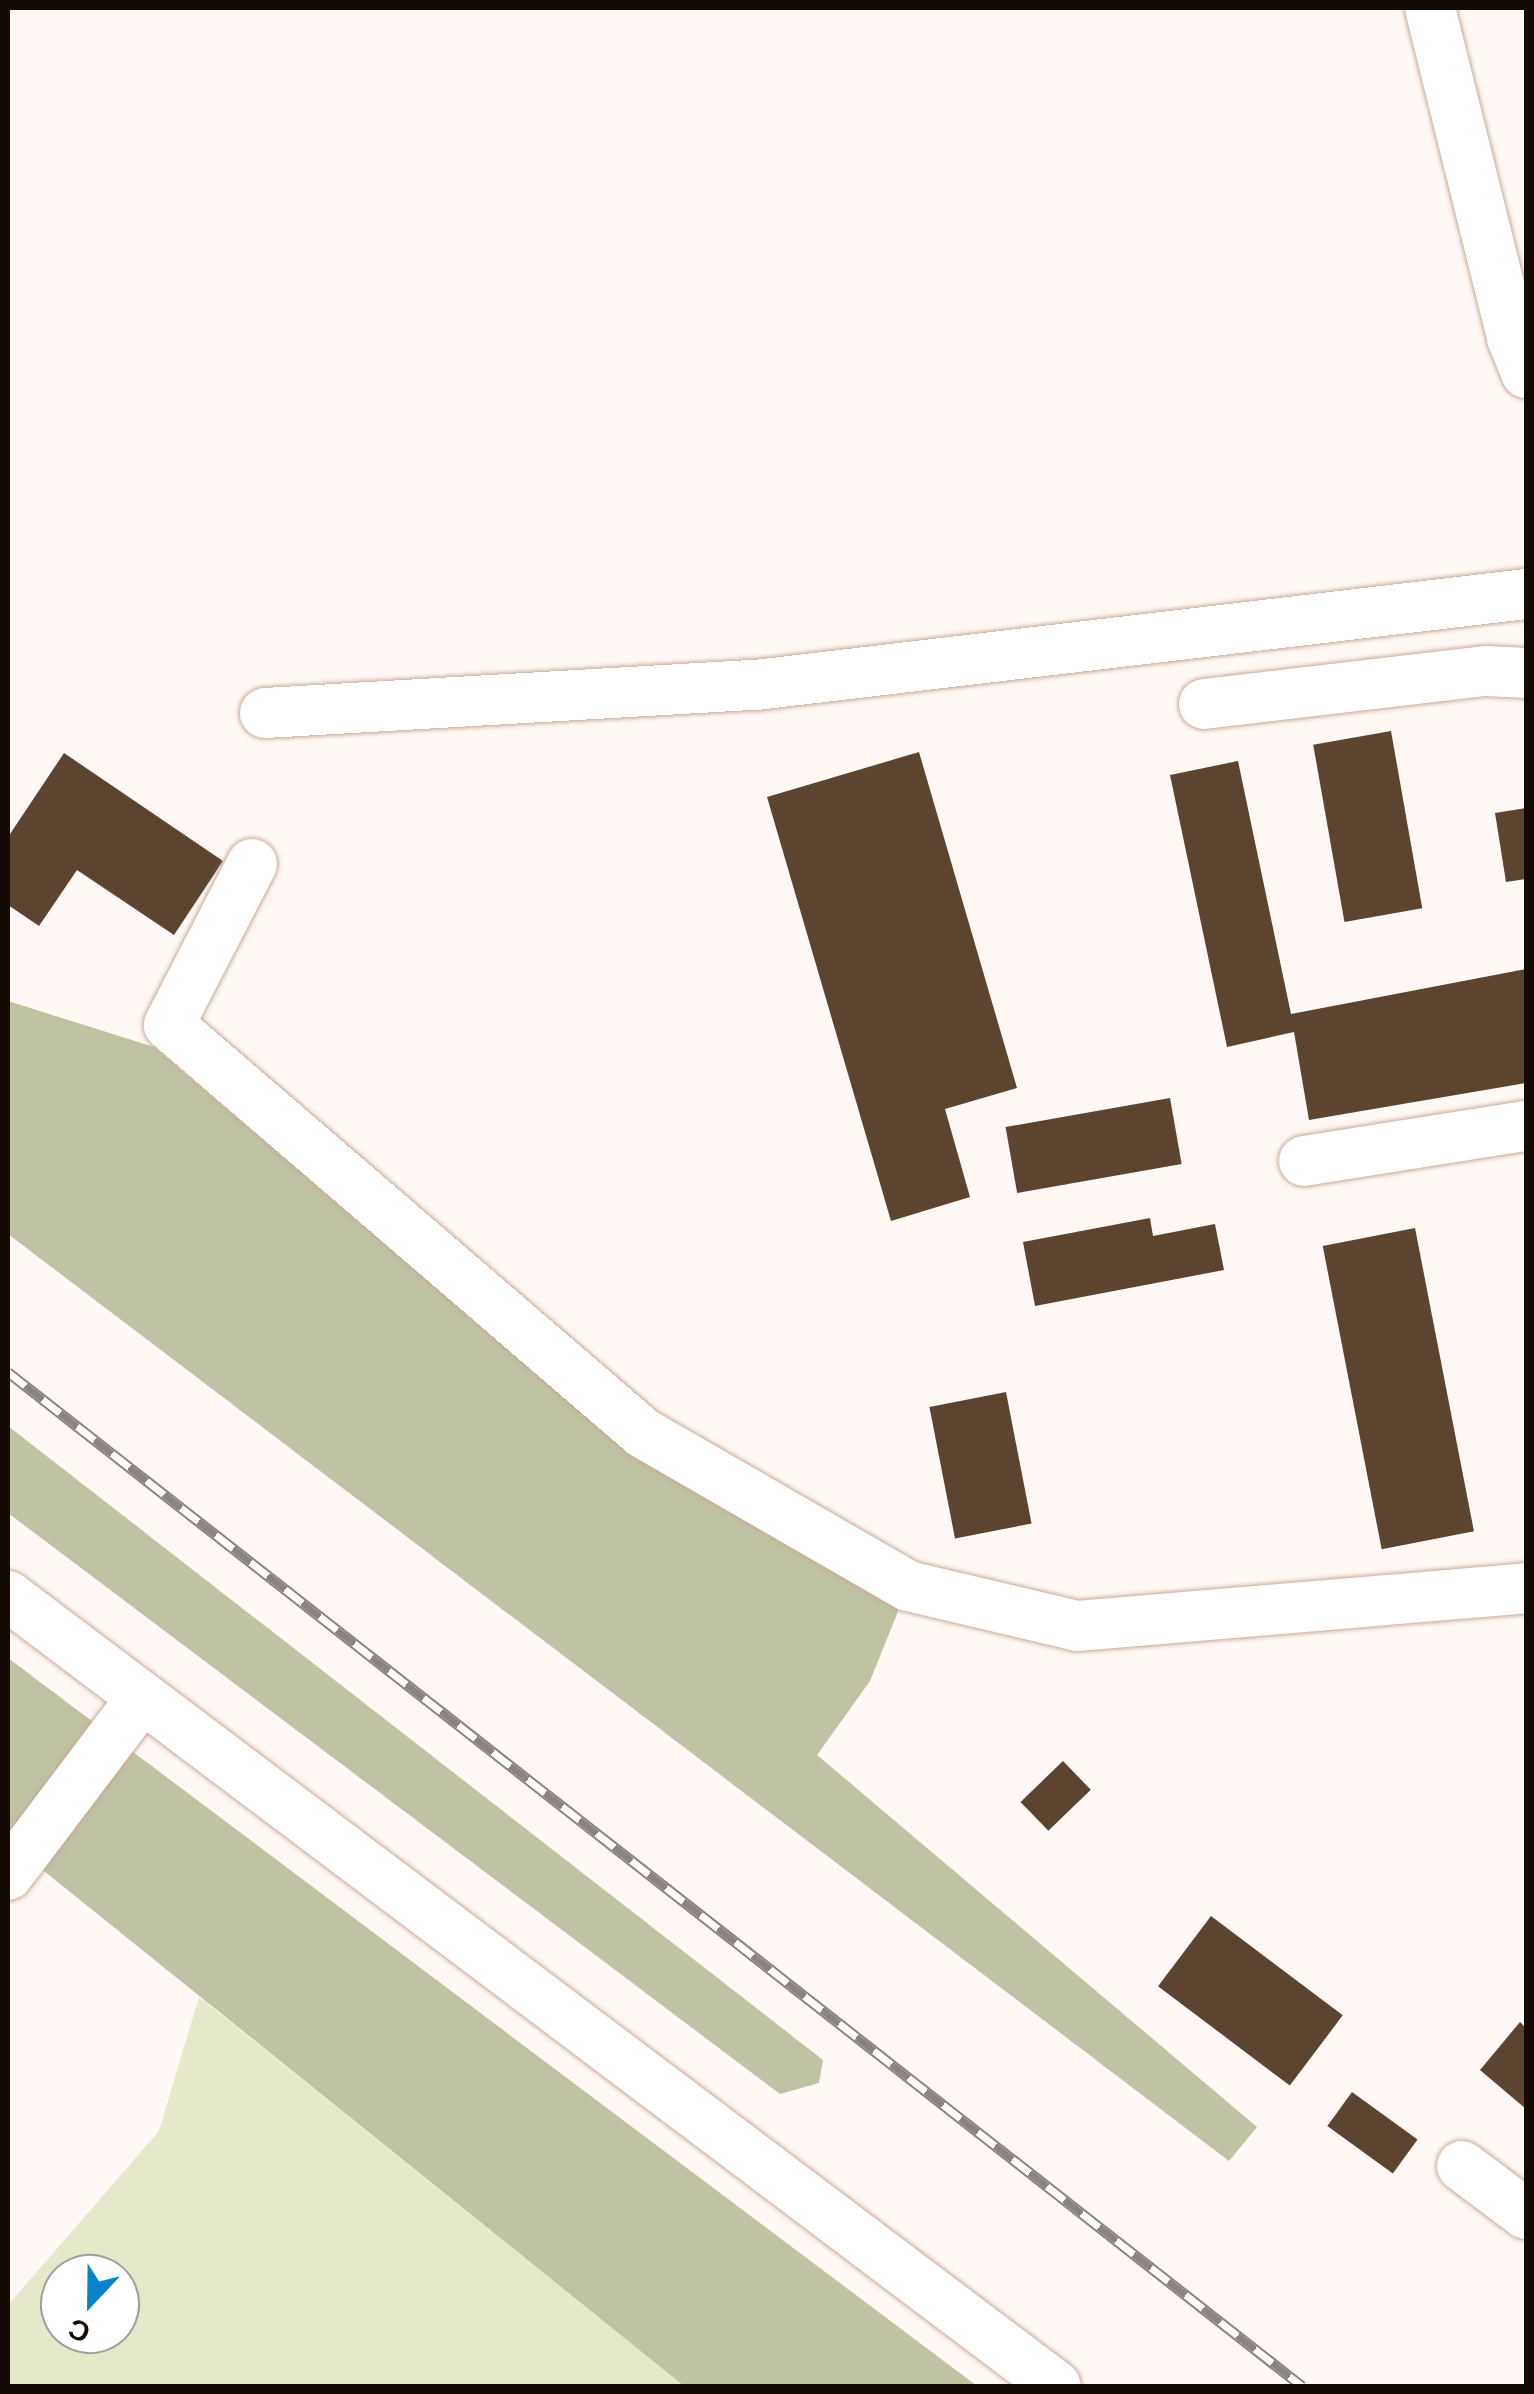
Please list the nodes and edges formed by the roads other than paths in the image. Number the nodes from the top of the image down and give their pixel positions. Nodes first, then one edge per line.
1 (1430, 8) edge
2 (1526, 373) edge
3 (1526, 594) edge
4 (1526, 673) edge
5 (1204, 704) dead end
6 (265, 713) dead end
7 (252, 864) dead end
8 (1526, 1126) edge
9 (1304, 1161) dead end
10 (1526, 1588) edge
11 (8, 1596) edge
12 (142, 1698) junction
13 (8, 1875) edge
14 (1462, 2166) dead end
15 (1526, 2214) edge
16 (1056, 2386) edge

1 - 2 street
3 - 6 street
4 - 5 street
7 - 10 street
8 - 9 street
11 - 12 street
12 - 13 street
12 - 16 street
14 - 15 street

